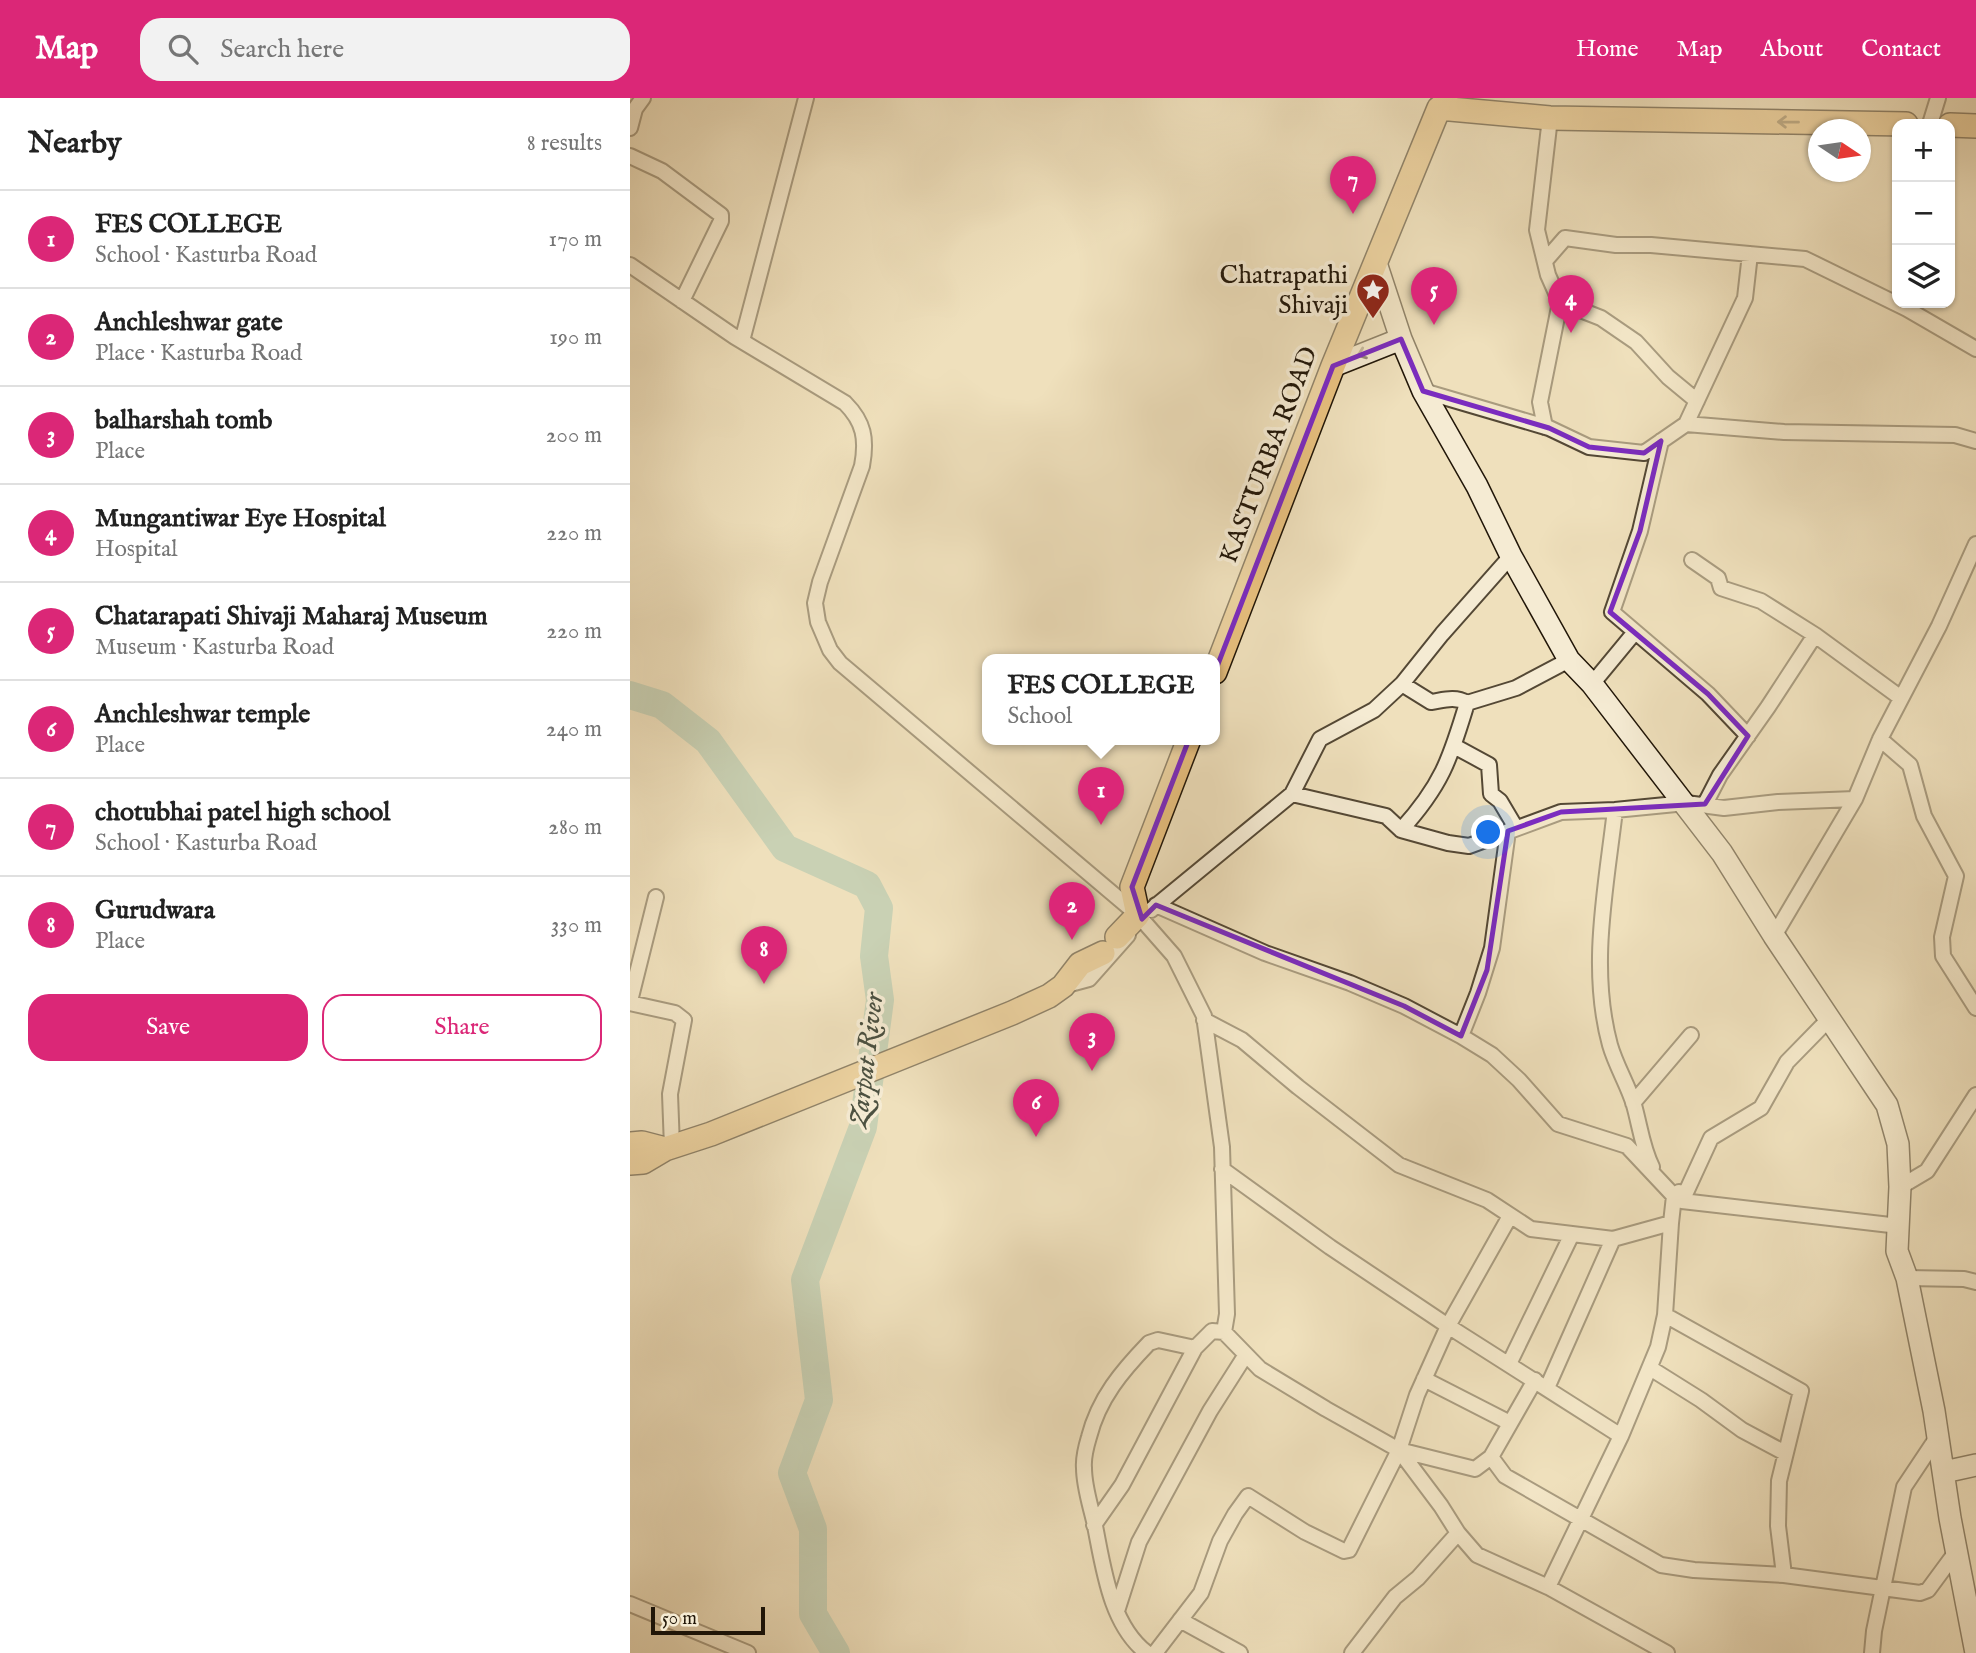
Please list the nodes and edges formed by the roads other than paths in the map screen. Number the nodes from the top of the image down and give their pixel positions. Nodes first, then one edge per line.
1 (643, 98) edge
2 (806, 98) edge
3 (1938, 98) edge
4 (1440, 103) edge
5 (1550, 118) junction
6 (1932, 119) edge
7 (1892, 124) edge
8 (1955, 125) edge
9 (1976, 126) edge
10 (630, 128) edge
11 (630, 156) edge
12 (1750, 254) junction
13 (1545, 261) junction
14 (1376, 264) junction
15 (630, 265) edge
16 (682, 300) junction
17 (1560, 302) junction
18 (1401, 340) junction
19 (743, 341) junction
20 (1976, 349) edge
21 (1333, 366) junction
22 (1423, 391) junction
23 (1697, 401) junction
24 (1686, 424) junction
25 (1545, 427) junction
26 (1976, 440) edge
27 (1661, 441) junction
28 (1976, 544) edge
29 (1511, 556) junction
30 (1692, 560) dead end
31 (1635, 632) junction
32 (1815, 635) junction
33 (1220, 658) edge
34 (1569, 660) junction
35 (1402, 684) junction
36 (1592, 684) junction
37 (1900, 698) junction
38 (1467, 703) junction
39 (1748, 736) junction
40 (1880, 739) junction
41 (1187, 745) edge
42 (1454, 746) junction
43 (1292, 794) junction
44 (1855, 799) junction
45 (1695, 803) junction
46 (1615, 810) junction
47 (1401, 830) junction
48 (1512, 830) junction
49 (656, 897) dead end
50 (1145, 913) junction
51 (1773, 936) junction
52 (1063, 986) junction
53 (630, 1002) edge
54 (1976, 1008) edge
55 (1830, 1018) junction
56 (1205, 1020) junction
57 (1461, 1035) junction
58 (1691, 1035) dead end
59 (1976, 1095) edge
60 (1633, 1103) junction
61 (630, 1144) edge
62 (669, 1148) junction
63 (630, 1163) edge
64 (1222, 1169) junction
65 (1900, 1187) junction
66 (1678, 1195) junction
67 (1510, 1216) junction
68 (1671, 1223) junction
69 (1899, 1226) junction
70 (1573, 1234) junction
71 (1613, 1239) junction
72 (1907, 1278) junction
73 (1976, 1282) edge
74 (1665, 1315) junction
75 (1448, 1326) junction
76 (1224, 1332) junction
77 (1195, 1348) junction
78 (1245, 1356) junction
79 (1509, 1364) junction
80 (1650, 1368) junction
81 (1424, 1379) junction
82 (1541, 1384) junction
83 (1510, 1423) junction
84 (1621, 1436) junction
85 (1938, 1436) junction
86 (1399, 1450) junction
87 (1785, 1452) junction
88 (1491, 1457) junction
89 (1976, 1465) edge
90 (1944, 1472) junction
91 (1581, 1518) junction
92 (1094, 1525) junction
93 (1458, 1533) junction
94 (1956, 1552) junction
95 (1784, 1575) junction
96 (1548, 1587) junction
97 (1882, 1589) junction
98 (630, 1604) edge
99 (1117, 1611) junction
100 (1180, 1620) junction
101 (748, 1653) edge
102 (1147, 1653) edge
103 (1156, 1653) edge
104 (1240, 1653) edge
105 (1352, 1653) edge
106 (1667, 1653) edge
107 (1872, 1653) edge
108 (1976, 1653) edge

1 - 10 street
2 - 19 street
3 - 6 street
4 - 5 main road, KASTURBA ROAD
4 - 14 main road, KASTURBA ROAD
7 -> 5 main road, KASTURBA ROAD
5 - 13 street
8 - 9 main road
11 - 16 street
12 - 13 street
12 - 20 street
12 - 23 street
13 - 17 street
14 - 18 street
14 - 21 main road, KASTURBA ROAD
15 - 16 street
16 - 19 street
17 - 23 street
17 - 25 street
18 -> 21 street
18 - 22 street
19 - 50 street
21 - 33 main road, KASTURBA ROAD
22 - 25 street
22 - 29 street
23 - 24 street
24 - 26 street
24 - 27 street
25 - 27 street
27 - 31 street
28 - 37 street
29 - 34 street
29 - 35 street
30 - 32 street
31 - 36 street
31 - 39 street
32 - 37 street
32 - 39 street
34 - 36 street
34 - 38 street
35 - 38 street
35 - 43 street
36 - 45 street
37 - 40 street
38 - 42 street
39 - 45 street
40 - 44 street
40 - 54 street
41 - 50 main road
42 - 47 street
42 - 48 street
43 - 47 street
43 - 50 street
44 - 45 street
44 - 51 street
45 - 46 street
45 - 51 street
46 - 48 street
46 - 60 street
47 - 48 street
48 - 57 street
49 - 53 street
50 - 52 main road
50 - 52 street
50 - 56 street
50 - 57 street
51 - 55 street
52 - 62 main road
53 - 62 street
55 - 65 street
55 - 66 street
56 - 64 street
56 - 67 street
57 - 66 street
58 - 60 street
59 - 65 street
60 - 66 street
61 - 62 main road
62 - 63 main road
64 - 75 street
64 - 76 street
65 - 69 street
66 - 68 street
66 - 69 street
67 - 70 street
67 - 75 street
68 - 71 street
68 - 74 street
69 - 72 street
70 - 71 street
70 - 79 street
71 - 82 street
72 - 73 street
72 - 85 street
74 - 80 street
74 - 87 street
75 - 79 street
75 - 81 street
76 - 77 street
76 - 78 street
77 - 92 street
77 - 92 street
78 - 86 street
78 - 99 street
79 - 82 street
80 - 84 street
80 - 87 street
81 - 83 street
81 - 86 street
82 - 83 street
82 - 84 street
83 - 88 street
84 - 91 street
85 - 90 street
85 - 97 street
86 - 88 street
86 - 93 street
86 - 100 street
87 - 95 street
88 - 91 street
89 - 90 street
90 - 94 street
91 - 95 street
91 - 96 street
92 - 99 street
93 - 96 street
93 - 105 street
94 - 97 street
94 - 108 street
95 - 97 street
96 - 106 street
97 - 107 street
98 - 101 street
99 - 102 street
100 - 103 street
100 - 104 street

